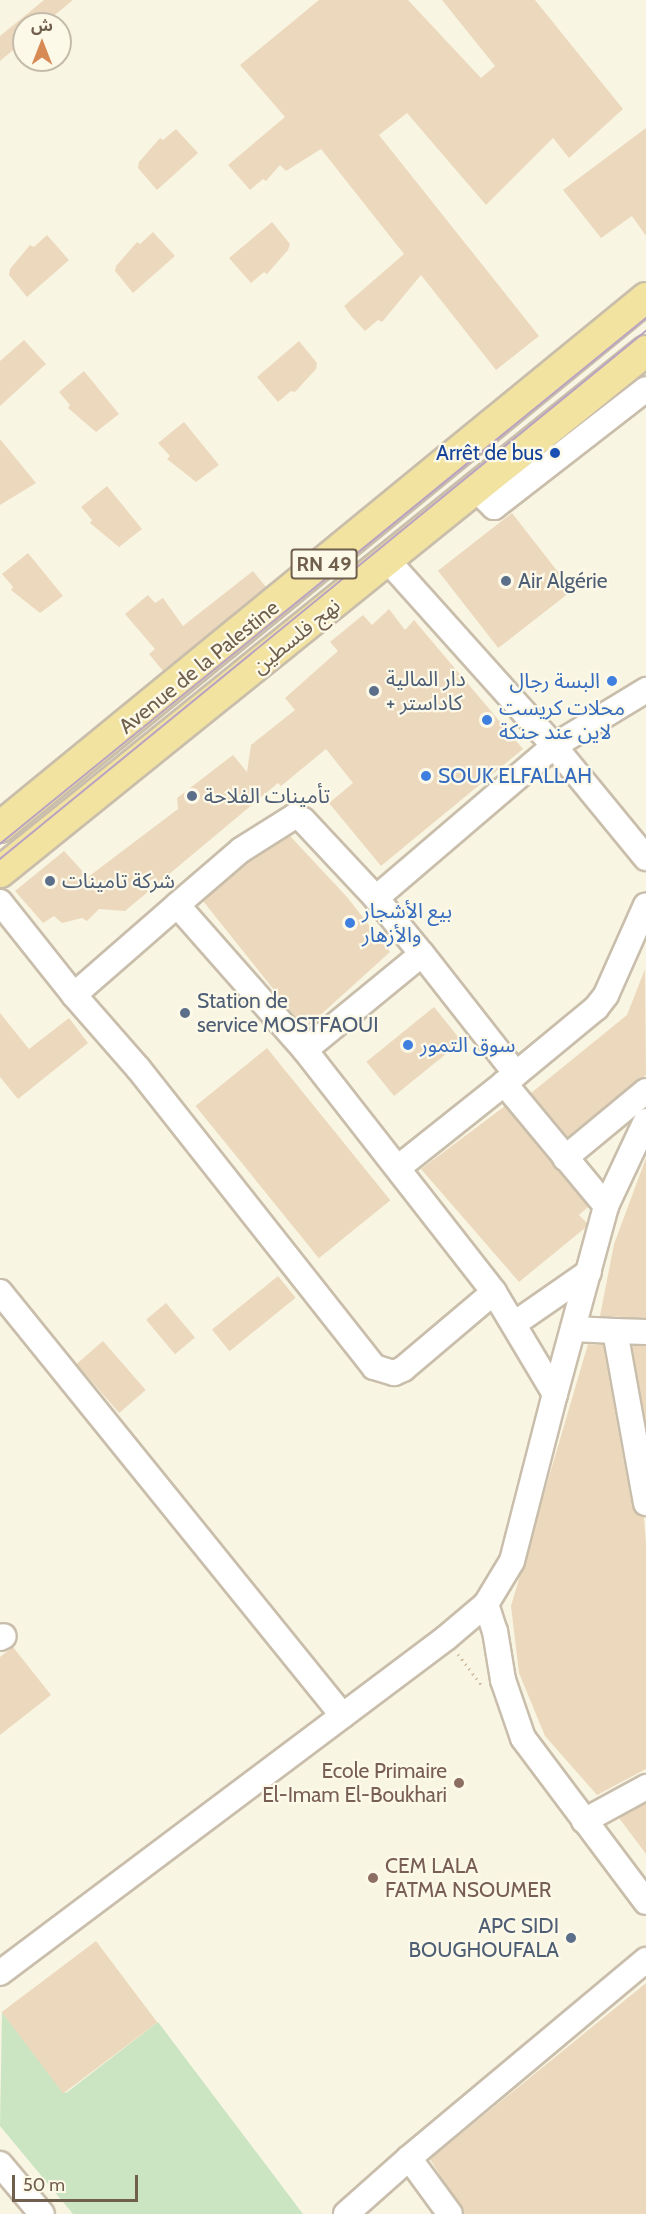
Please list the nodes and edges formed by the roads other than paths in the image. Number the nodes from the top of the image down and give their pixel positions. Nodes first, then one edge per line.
1 (646, 298) edge
2 (642, 373) edge
3 (388, 562) junction
4 (646, 690) edge
5 (554, 746) junction
6 (0, 827) edge
7 (646, 858) edge
8 (0, 872) edge
9 (376, 898) junction
10 (0, 902) edge
11 (177, 905) junction
12 (646, 905) edge
13 (422, 954) junction
14 (74, 995) junction
15 (306, 1050) junction
16 (510, 1079) junction
17 (646, 1091) edge
18 (646, 1121) edge
19 (565, 1158) junction
20 (399, 1167) junction
21 (606, 1206) junction
22 (589, 1272) junction
23 (0, 1292) edge
24 (494, 1292) junction
25 (514, 1324) junction
26 (573, 1329) junction
27 (615, 1331) junction
28 (646, 1332) edge
29 (555, 1394) junction
30 (646, 1503) edge
31 (486, 1604) junction
32 (343, 1716) junction
33 (646, 1787) edge
34 (584, 1821) junction
35 (646, 1902) edge
36 (646, 1960) edge
37 (0, 1973) edge
38 (409, 2158) junction
39 (0, 2164) edge
40 (42, 2214) edge
41 (346, 2214) edge
42 (450, 2214) edge

1 - 6 main road, Avenue de la Palestine / RN 49
2 - 3 main road, نهج فلسطين / RN 49
3 - 5 street
3 - 8 main road, نهج فلسطين / RN 49
4 - 5 street
5 - 7 street
5 - 9 street
9 - 11 street
9 - 13 street
10 - 14 street
11 - 14 street
11 - 15 street
12 - 16 street
13 - 15 street
13 - 16 street
14 - 24 street
15 - 20 street
16 - 19 street
16 - 20 street
17 - 19 street
18 - 21 street
19 - 21 street
20 - 24 street
21 - 22 street
22 - 25 street
22 - 26 street
23 - 32 street
24 - 25 street
25 - 29 street
26 - 27 street
26 - 29 street
27 - 28 street
27 - 30 street
29 - 31 street
31 - 32 street
31 - 34 street
32 - 37 street
33 - 34 street
34 - 35 street
36 - 38 street
38 - 41 street
38 - 42 street
39 - 40 street

